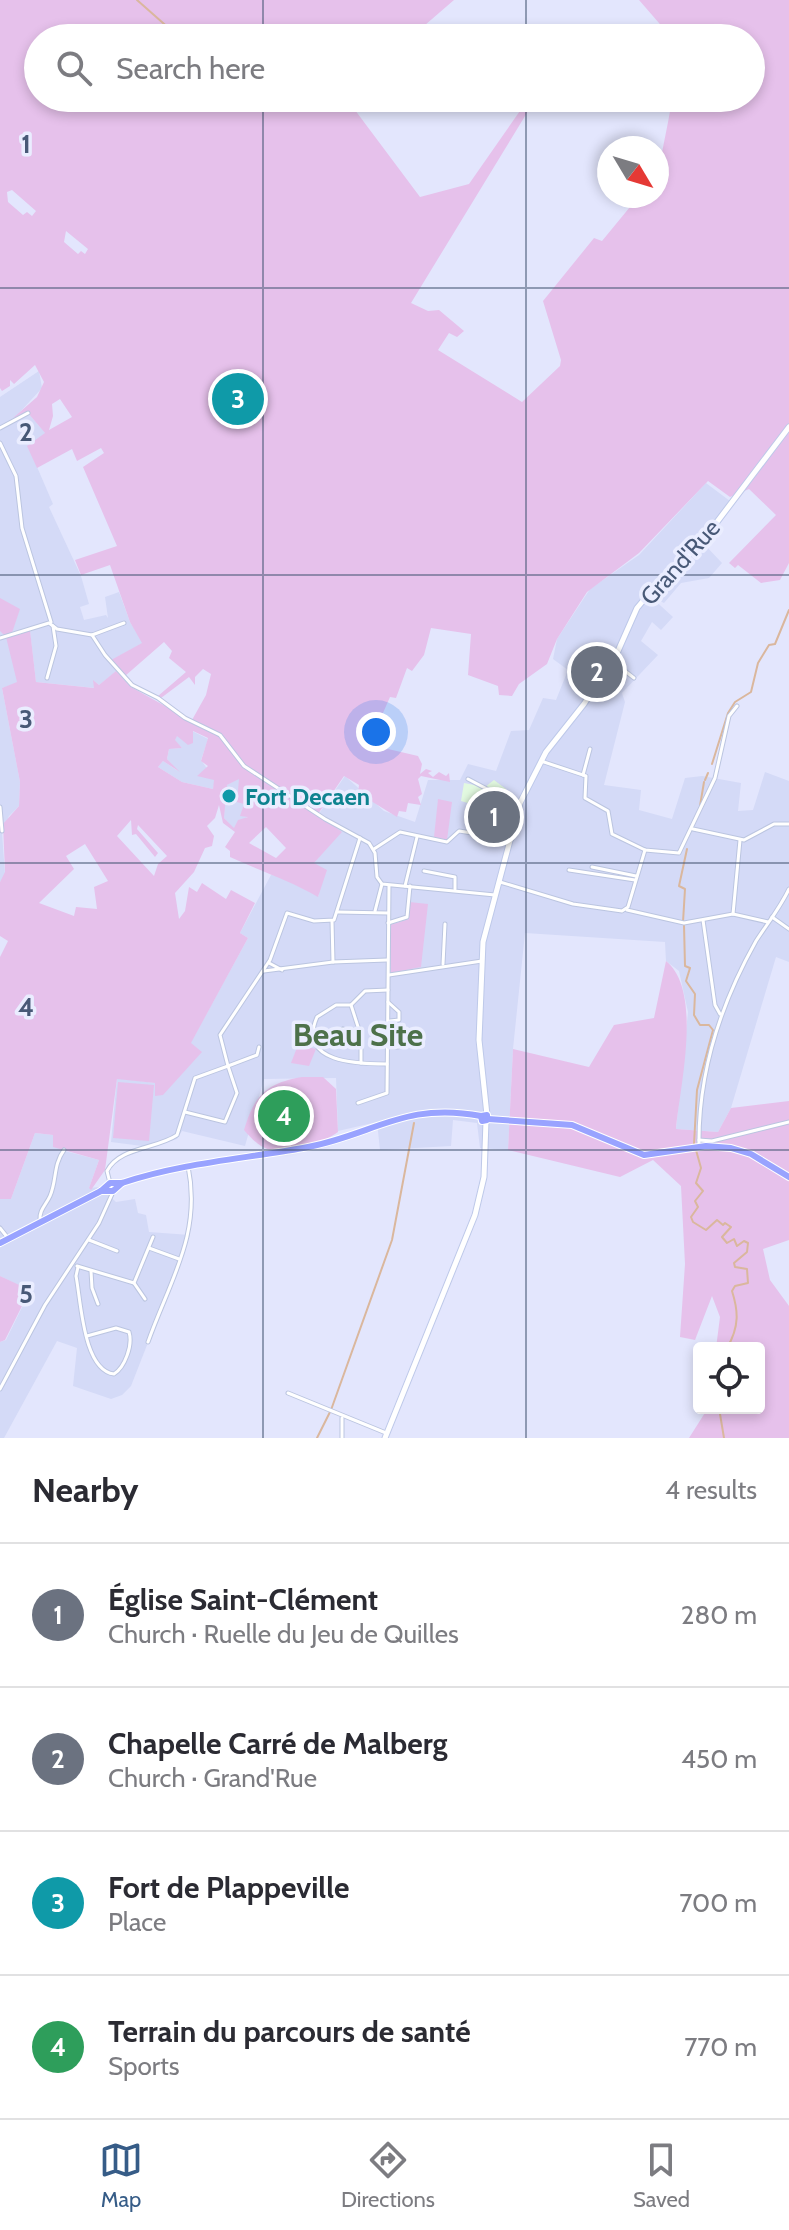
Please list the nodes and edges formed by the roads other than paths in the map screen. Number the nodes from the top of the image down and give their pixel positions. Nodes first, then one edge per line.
1 (28, 413) dead end
2 (789, 427) edge
3 (0, 428) edge
4 (0, 443) edge
5 (124, 623) dead end
6 (52, 625) junction
7 (92, 635) junction
8 (0, 638) edge
9 (607, 667) junction
10 (47, 678) dead end
11 (634, 678) dead end
12 (737, 706) dead end
13 (590, 749) dead end
14 (541, 761) junction
15 (583, 775) junction
16 (468, 779) dead end
17 (0, 807) edge
18 (519, 807) junction
19 (789, 824) edge
20 (693, 829) junction
21 (2, 831) dead end
22 (417, 837) junction
23 (360, 838) junction
24 (512, 839) junction
25 (740, 840) junction
26 (374, 849) junction
27 (645, 850) junction
28 (592, 867) dead end
29 (569, 870) dead end
30 (424, 871) dead end
31 (636, 878) junction
32 (500, 882) junction
33 (382, 884) junction
34 (389, 886) junction
35 (407, 886) junction
36 (455, 889) junction
37 (789, 889) edge
38 (495, 895) junction
39 (627, 910) junction
40 (338, 912) junction
41 (375, 912) junction
42 (388, 913) junction
43 (733, 914) junction
44 (772, 917) junction
45 (703, 920) junction
46 (332, 921) junction
47 (768, 922) junction
48 (388, 923) junction
49 (445, 924) dead end
50 (789, 929) edge
51 (388, 959) junction
52 (482, 961) junction
53 (333, 962) junction
54 (269, 963) junction
55 (443, 964) junction
56 (282, 970) junction
57 (264, 971) junction
58 (389, 975) junction
59 (388, 990) junction
60 (388, 1002) junction
61 (351, 1005) junction
62 (721, 1015) junction
63 (388, 1021) junction
64 (343, 1029) dead end
65 (388, 1031) junction
66 (360, 1042) junction
67 (259, 1047) dead end
68 (389, 1047) junction
69 (361, 1063) junction
70 (387, 1064) junction
71 (228, 1066) junction
72 (358, 1103) dead end
73 (185, 1112) junction
74 (484, 1117) junction
75 (789, 1122) edge
76 (697, 1145) junction
77 (64, 1150) dead end
78 (188, 1166) junction
79 (789, 1177) edge
80 (110, 1187) junction
81 (40, 1220) junction
82 (0, 1228) edge
83 (153, 1237) dead end
84 (8, 1238) junction
85 (89, 1240) junction
86 (0, 1243) edge
87 (149, 1248) junction
88 (117, 1251) dead end
89 (179, 1259) dead end
90 (76, 1265) junction
91 (91, 1271) junction
92 (134, 1283) junction
93 (145, 1299) dead end
94 (98, 1304) dead end
95 (87, 1336) junction
96 (148, 1342) dead end
97 (0, 1389) edge
98 (288, 1393) dead end
99 (342, 1416) junction
100 (386, 1435) edge
101 (342, 1438) edge

1 - 3 street
2 - 9 street, Grand'Rue
4 - 6 street
5 - 7 street
6 - 7 street
6 - 8 street
6 - 10 street
7 - 23 street
9 - 11 street
9 - 14 street, Grand'Rue
12 - 20 street
13 - 15 street
14 - 15 street
14 - 18 street, Grand'Rue
15 - 27 street
16 - 18 street
17 - 21 street
18 - 24 street, Grand'Rue
19 - 25 street
20 - 25 street
20 - 27 street
22 - 24 street
22 - 26 street
22 - 35 street
23 - 26 street
23 - 40 street
24 - 32 street, Grand'Rue
25 - 43 street
26 - 33 street
27 - 31 street
28 - 31 street
29 - 31 street
30 - 36 street
31 - 39 street
32 - 38 street, Grand'Rue
32 - 39 street
33 - 34 street
33 - 41 street
34 - 35 street
34 - 42 street
35 - 36 street
35 - 48 street
36 - 38 street
37 - 44 street
38 - 52 street, Grand'Rue
39 - 45 street
40 - 41 street
40 - 46 street
41 - 42 street
42 - 48 street
43 - 45 street
43 - 47 street
44 - 47 street
44 - 50 street
45 - 62 street
46 - 53 street
46 - 54 street
47 - 62 street
48 - 51 street
49 - 55 street
51 - 53 street
51 - 58 street
52 - 55 street
52 - 74 street, Grand'Rue
53 - 56 street
54 - 56 street
54 - 57 street
55 - 58 street
56 - 57 street
57 - 71 street
58 - 59 street
59 - 60 street
59 - 61 street
60 - 63 street
60 - 63 street
61 - 66 street
61 - 69 street
62 - 76 street
63 - 65 street
64 - 66 street
65 - 68 street
65 - 68 street
66 - 69 street
67 - 71 street
68 - 70 street
69 - 70 street
70 - 72 street
71 - 73 street
71 - 73 street
73 - 80 street
74 - 76 main road
74 - 78 main road
74 - 100 street, Grand'Rue
75 - 76 street
76 - 79 main road
77 - 81 street
78 - 80 main road
78 - 96 street
80 - 81 main road
80 - 85 street
81 - 84 main road
82 - 84 street
83 - 87 street
84 - 86 main road
85 - 88 street
85 - 90 street
87 - 89 street
87 - 92 street
90 - 91 street
90 - 95 street
90 - 97 street
91 - 92 street
91 - 94 street
92 - 93 street
95 - 95 street
98 - 99 street
99 - 100 street
99 - 101 street

